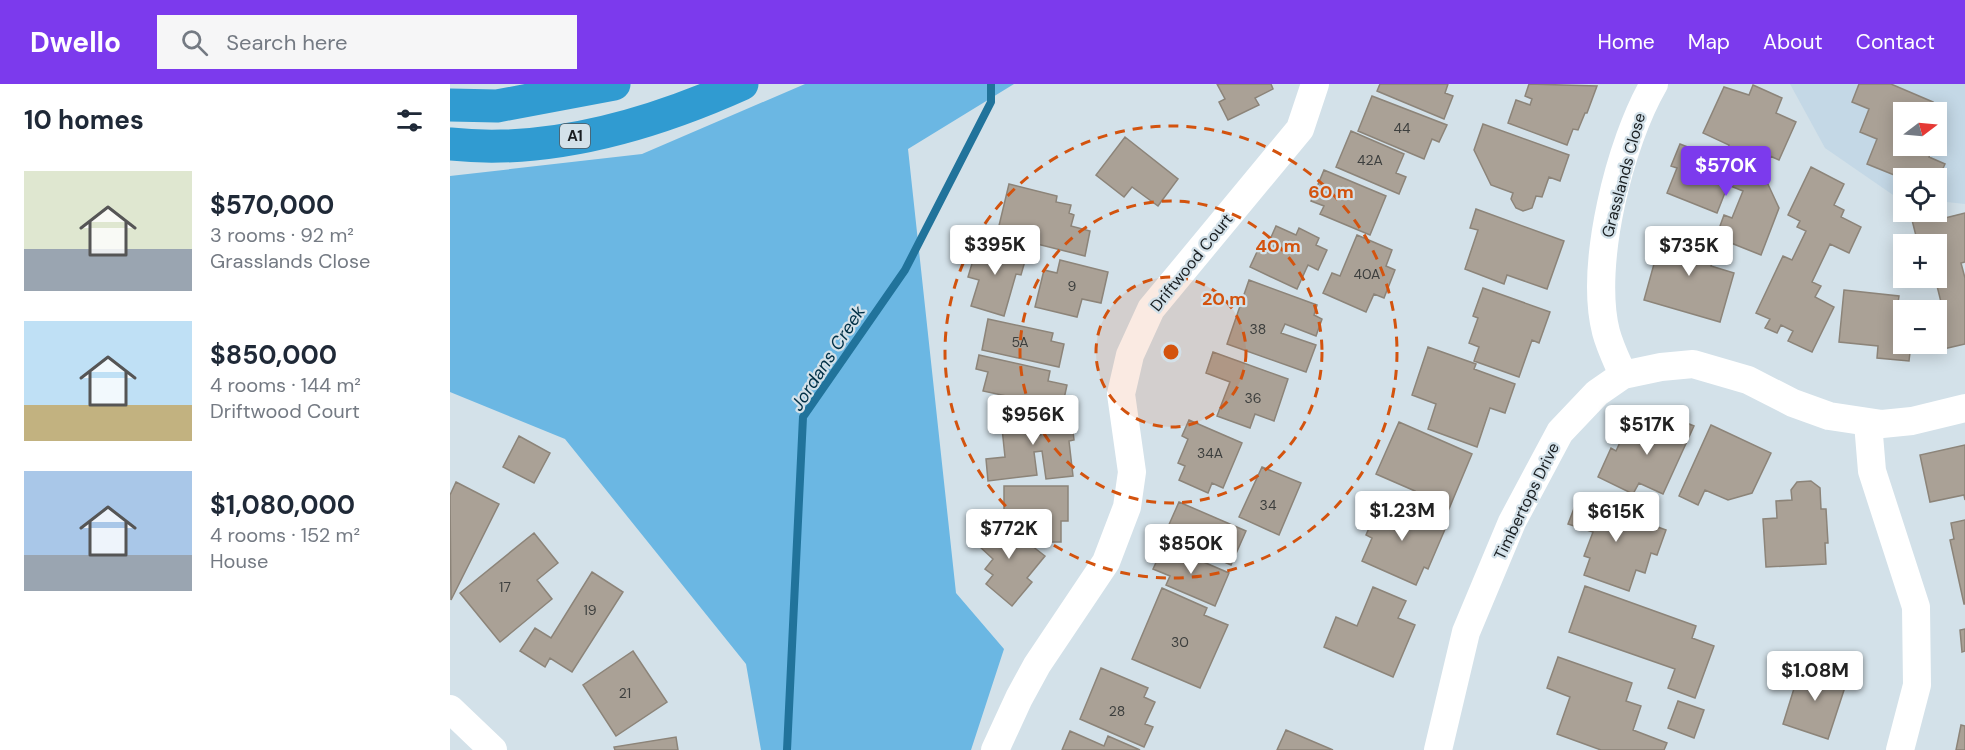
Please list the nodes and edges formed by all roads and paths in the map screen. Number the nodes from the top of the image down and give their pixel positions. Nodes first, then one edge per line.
1 (614, 84) edge
2 (742, 84) edge
3 (1315, 84) edge
4 (1654, 84) edge
5 (692, 94) edge
6 (450, 105) edge
7 (450, 144) edge
8 (1623, 375) junction
9 (1965, 408) edge
10 (1868, 423) junction
11 (450, 709) edge
12 (493, 750) edge
13 (995, 750) edge
14 (1438, 750) edge
15 (1900, 750) edge

1 - 6 highway
2 - 5 highway, A1
3 - 13 street, Driftwood Court
4 - 8 street, Grasslands Close
5 - 7 highway, A1
8 - 10 street, Timbertops Drive
8 - 14 street, Timbertops Drive
9 - 10 street, Timbertops Drive
10 - 15 street
11 - 12 street

